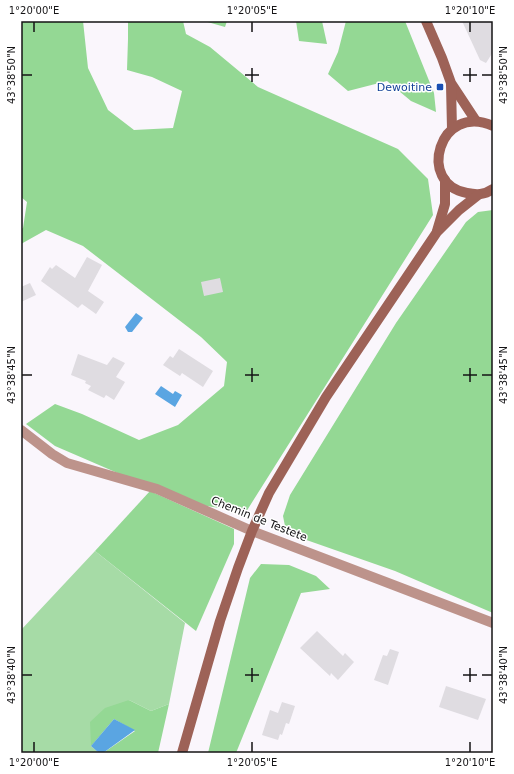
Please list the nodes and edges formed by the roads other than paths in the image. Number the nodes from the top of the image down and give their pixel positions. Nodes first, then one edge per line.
1 (426, 21) edge
2 (451, 83) junction
3 (487, 122) edge
4 (452, 129) junction
5 (445, 180) junction
6 (488, 193) edge
7 (437, 232) junction
8 (21, 430) edge
9 (252, 531) junction
10 (493, 623) edge
11 (182, 753) edge

1 - 2 main road
2 - 3 main road
2 - 4 main road
3 - 4 main road
4 - 5 main road
5 - 6 main road
5 - 7 main road
6 - 7 main road
7 - 9 main road
8 - 9 street, Chemin de Testete
9 - 10 street, Chemin de Testete
9 - 11 main road

